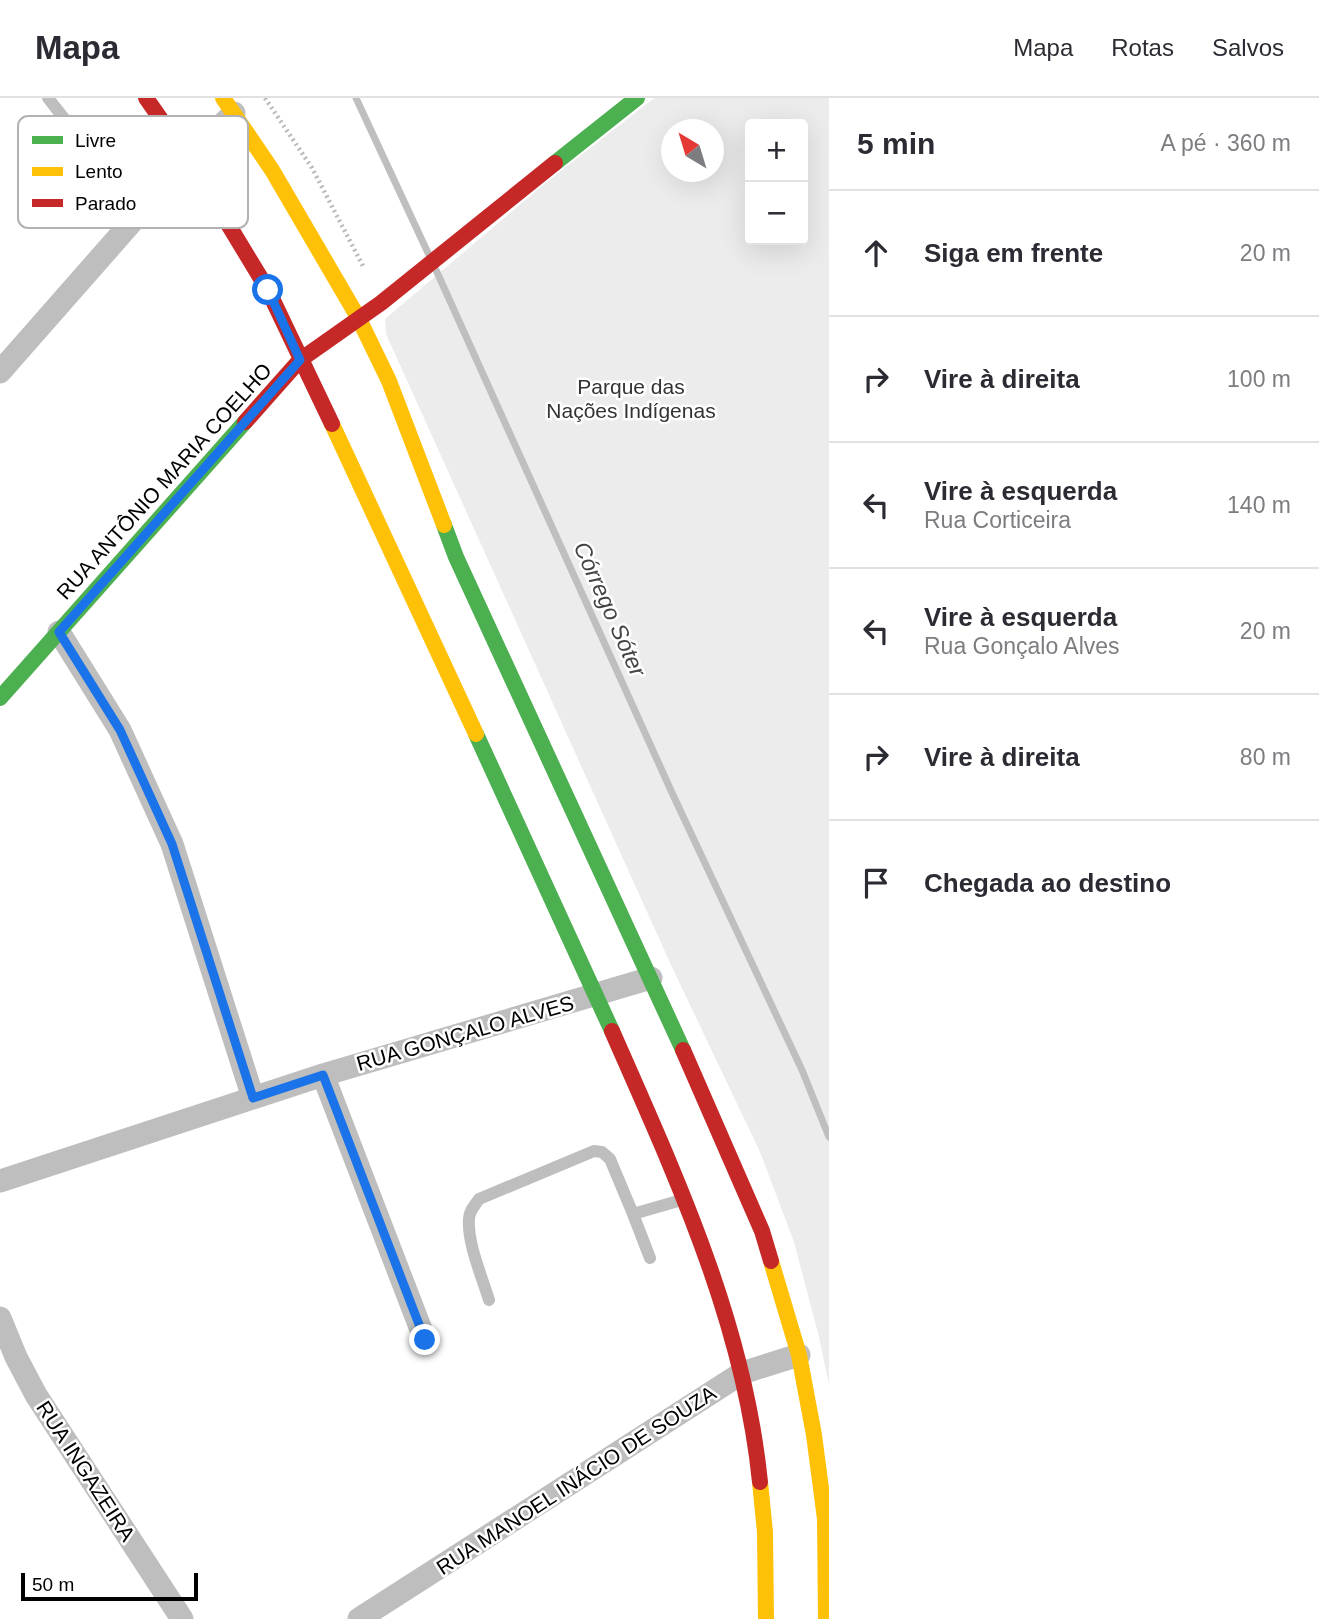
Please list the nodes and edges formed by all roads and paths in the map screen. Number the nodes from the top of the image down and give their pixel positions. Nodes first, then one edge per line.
1 (48, 98) edge
2 (146, 98) edge
3 (265, 98) edge
4 (637, 98) edge
5 (62, 116) edge
6 (159, 116) edge
7 (248, 135) edge
8 (127, 228) edge
9 (230, 228) edge
10 (365, 269) dead end
11 (359, 320) junction
12 (300, 360) junction
13 (0, 372) edge
14 (59, 632) junction
15 (0, 698) edge
16 (651, 978) junction
17 (596, 994) junction
18 (323, 1075) junction
19 (253, 1098) junction
20 (0, 1181) edge
21 (685, 1198) junction
22 (633, 1214) junction
23 (650, 1258) dead end
24 (489, 1300) dead end
25 (0, 1318) edge
26 (425, 1340) dead end
27 (799, 1355) junction
28 (742, 1373) junction
29 (182, 1619) edge
30 (359, 1619) edge
31 (765, 1619) edge
32 (826, 1619) edge

1 - 5 lane
2 - 6 main road
3 - 10 path
4 - 11 main road, RUA ANTÔNIO MARIA COELHO
7 - 11 main road
8 - 13 street
9 - 12 main road
11 - 12 main road, RUA ANTÔNIO MARIA COELHO
11 - 16 main road
12 - 14 main road, RUA ANTÔNIO MARIA COELHO
12 - 17 main road
14 - 15 main road, RUA ANTÔNIO MARIA COELHO
14 - 19 street
16 - 17 street, RUA GONÇALO ALVES
16 - 27 main road
17 - 18 street, RUA GONÇALO ALVES
17 - 21 main road
18 - 19 street, RUA GONÇALO ALVES
18 - 26 street
19 - 20 street, RUA GONÇALO ALVES
21 - 22 lane
21 - 28 main road
22 - 23 lane
22 - 24 lane
25 - 29 street, RUA INGAZEIRA
27 - 28 street, RUA MANOEL INÁCIO DE SOUZA
27 - 32 main road
28 - 30 street, RUA MANOEL INÁCIO DE SOUZA
28 - 31 main road

